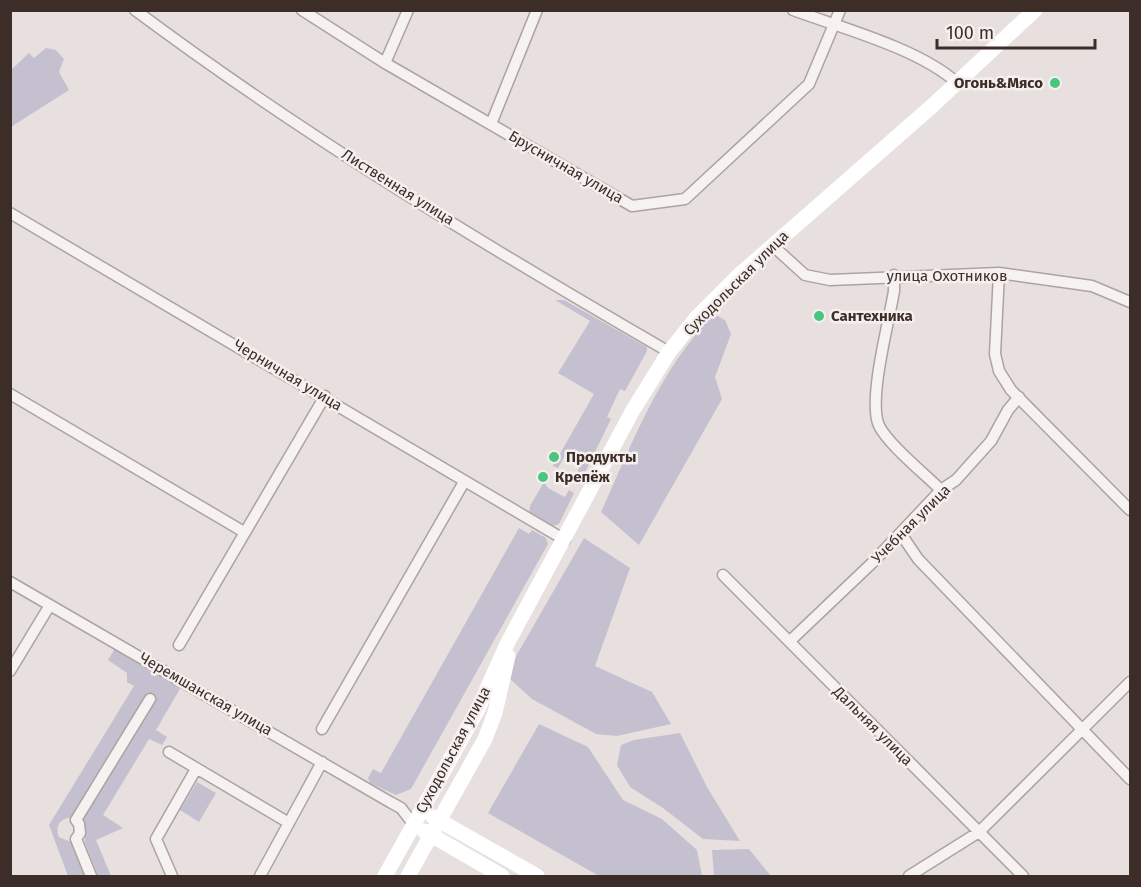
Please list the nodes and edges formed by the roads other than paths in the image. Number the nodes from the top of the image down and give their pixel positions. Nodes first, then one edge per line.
1 (135, 10) edge
2 (302, 10) edge
3 (408, 10) edge
4 (537, 10) edge
5 (793, 10) edge
6 (840, 10) edge
7 (1035, 10) edge
8 (834, 25) junction
9 (386, 63) junction
10 (957, 83) junction
11 (491, 124) junction
12 (10, 213) edge
13 (772, 245) junction
14 (999, 273) junction
15 (894, 275) junction
16 (1131, 302) edge
17 (669, 352) junction
18 (10, 394) edge
19 (325, 396) junction
20 (1020, 397) junction
21 (464, 482) junction
22 (941, 490) junction
23 (1131, 510) edge
24 (244, 532) junction
25 (901, 534) junction
26 (565, 540) junction
27 (723, 575) dead end
28 (10, 582) edge
29 (50, 605) junction
30 (520, 622) junction
31 (790, 641) junction
32 (179, 645) dead end
33 (10, 671) edge
34 (1131, 682) edge
35 (150, 699) dead end
36 (1084, 728) junction
37 (322, 729) dead end
38 (169, 752) dead end
39 (322, 762) junction
40 (196, 769) junction
41 (1131, 779) edge
42 (400, 808) junction
43 (422, 810) junction
44 (440, 821) junction
45 (289, 824) junction
46 (414, 825) junction
47 (979, 832) junction
48 (431, 835) junction
49 (91, 876) edge
50 (172, 876) edge
51 (260, 876) edge
52 (385, 876) edge
53 (408, 876) edge
54 (502, 876) edge
55 (537, 876) edge
56 (909, 876) edge
57 (1023, 876) edge

1 - 17 street, Лиственная улица
2 - 9 street, Брусничная улица
3 - 9 street
4 - 11 street
5 - 8 street
6 - 8 street, Брусничная улица
7 - 10 main road, Суходольская улица
8 - 10 street
8 - 11 street, Брусничная улица
9 - 11 street, Брусничная улица
10 - 13 main road, Суходольская улица
12 - 19 street, Черничная улица
13 - 15 street, улица Охотников
13 - 17 main road, Суходольская улица
14 - 15 street, улица Охотников
14 - 16 street, улица Охотников
14 - 20 street
15 - 22 street
17 - 26 main road, Суходольская улица
18 - 24 street
19 - 21 street, Черничная улица
19 - 24 street
20 - 22 street, Учебная улица
20 - 23 street
21 - 26 street, Черничная улица
21 - 37 street
22 - 25 street, Учебная улица
24 - 32 street
25 - 31 street, Учебная улица
25 - 36 street
26 - 30 main road, Суходольская улица
27 - 31 street, Дальняя улица
28 - 29 street, Черемшанская улица
29 - 33 street
29 - 39 street, Черемшанская улица
30 - 43 main road, Суходольская улица
30 - 44 main road, Суходольская улица
31 - 47 street, Дальняя улица
34 - 36 street
35 - 49 street
36 - 41 street
36 - 47 street
38 - 40 street
39 - 42 street, Черемшанская улица
39 - 45 street
40 - 45 street
40 - 50 street
42 - 43 street, Черемшанская улица
42 - 46 street, Черемшанская улица
43 - 44 main road
43 - 46 main road, Суходольская улица
44 - 48 main road, Суходольская улица
44 - 55 main road
45 - 51 street
46 - 48 main road
46 - 52 main road, Суходольская улица
47 - 56 street
47 - 57 street, Дальняя улица
48 - 53 main road, Суходольская улица
48 - 54 main road

